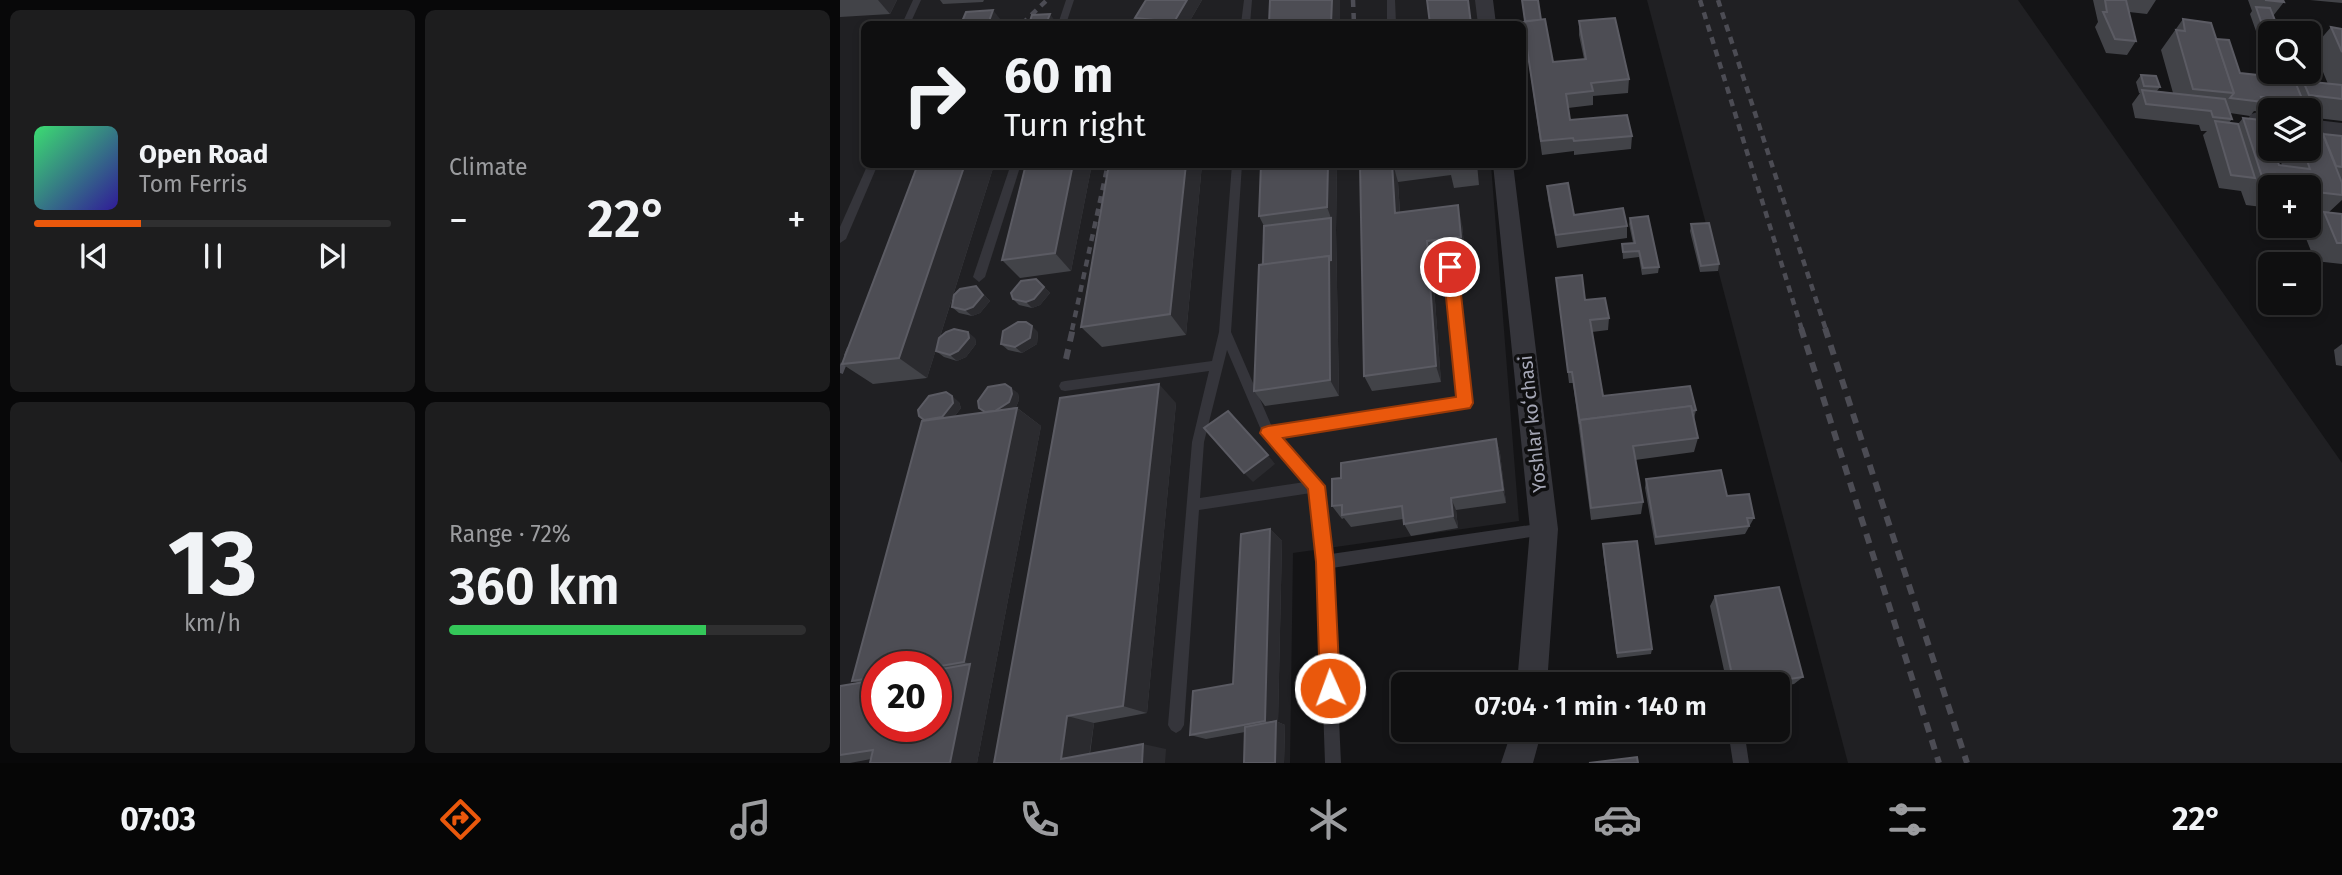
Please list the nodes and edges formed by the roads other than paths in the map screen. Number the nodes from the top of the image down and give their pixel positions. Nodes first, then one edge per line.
1 (917, 0) edge
2 (1070, 0) edge
3 (1248, 0) edge
4 (1391, 0) edge
5 (1484, 0) edge
6 (907, 21) edge
7 (1063, 21) edge
8 (1246, 21) edge
9 (1392, 21) edge
10 (1487, 21) edge
11 (2321, 127) edge
12 (2342, 130) edge
13 (871, 168) edge
14 (1015, 168) edge
15 (1237, 168) edge
16 (1503, 168) edge
17 (840, 239) edge
18 (1450, 267) dead end
19 (979, 277) dead end
20 (1225, 332) junction
21 (1217, 365) junction
22 (1065, 386) dead end
23 (1268, 433) junction
24 (1317, 486) junction
25 (1194, 505) junction
26 (1544, 528) junction
27 (1325, 562) junction
28 (1533, 672) edge
29 (1176, 725) dead end
30 (1523, 742) edge
31 (1738, 742) edge
32 (1333, 763) edge
33 (1517, 763) edge
34 (1741, 763) edge

1 - 6 lane
2 - 7 lane
3 - 8 lane
4 - 9 lane
5 - 10 street
11 - 12 street
13 - 17 lane
14 - 19 lane
15 - 20 lane
16 - 26 street, Yoshlar koʻchasi
18 - 23 lane
20 - 21 lane
20 - 23 lane
21 - 22 lane
21 - 25 lane
23 - 24 lane
24 - 25 lane
24 - 27 lane
25 - 29 lane
26 - 27 lane
26 - 28 street, Yoshlar koʻchasi
27 - 32 lane
30 - 33 street
31 - 34 lane

